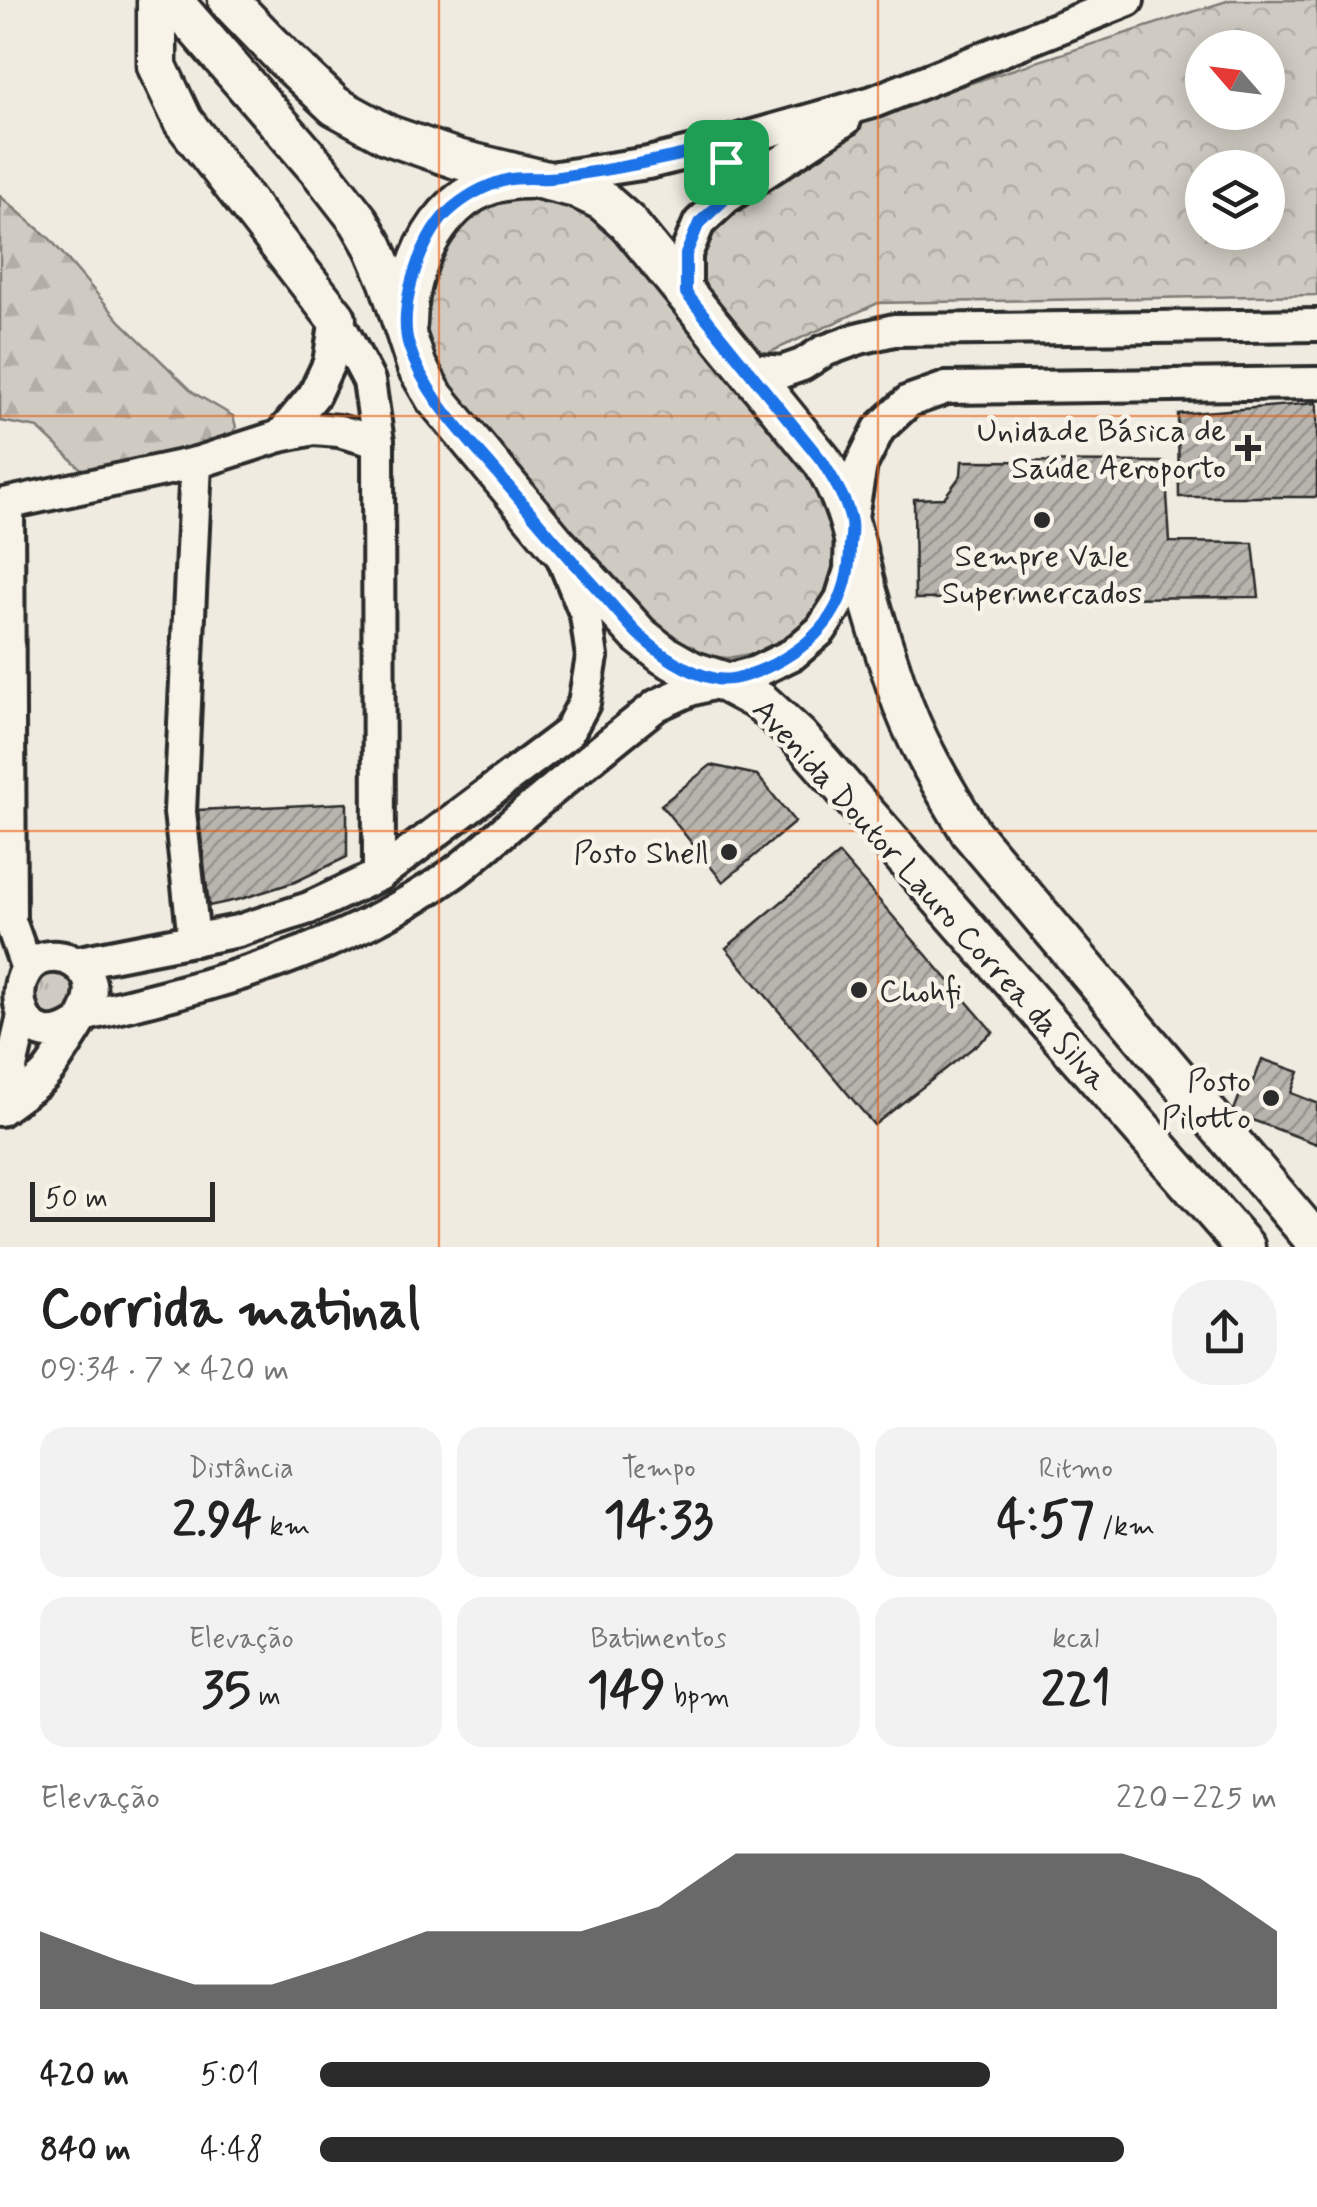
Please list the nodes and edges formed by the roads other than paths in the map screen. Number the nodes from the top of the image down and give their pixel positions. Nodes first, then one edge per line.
1 (157, 0) edge
2 (172, 0) edge
3 (228, 0) edge
4 (1128, 0) edge
5 (1087, 8) edge
6 (872, 102) junction
7 (714, 147) junction
8 (546, 179) junction
9 (726, 198) junction
10 (686, 293) junction
11 (336, 318) junction
12 (1317, 324) edge
13 (407, 341) junction
14 (746, 369) junction
15 (1317, 383) edge
16 (280, 436) junction
17 (378, 442) junction
18 (196, 462) junction
19 (4, 504) edge
20 (851, 522) junction
21 (557, 545) junction
22 (720, 680) junction
23 (379, 875) junction
24 (194, 940) junction
25 (75, 963) junction
26 (17, 966) edge
27 (13, 1015) edge
28 (84, 1018) junction
29 (0, 1098) edge
30 (0, 1110) edge
31 (1315, 1236) edge
32 (1246, 1247) edge

1 - 11 main road
2 - 13 main road, Avenida Doutor Lauro Correa da Silva
3 - 8 main road, Avenida Doutor Lauro Correa da Silva
4 - 5 street
5 - 6 street
6 - 7 street
6 - 9 street
7 - 8 street
7 - 9 street
8 - 10 main road, Avenida Doutor Lauro Correa da Silva
8 - 13 main road
9 - 10 street
10 - 14 main road, Avenida Doutor Lauro Correa da Silva
11 - 16 street
11 - 17 street
12 - 14 street
13 - 21 main road, Avenida Doutor Lauro Correa da Silva
14 - 20 main road, Avenida Doutor Lauro Correa da Silva
15 - 20 street
16 - 17 street
16 - 18 street
17 - 23 street
18 - 19 street
18 - 24 street
19 - 26 street
20 - 22 street
20 - 31 main road, Avenida Doutor Lauro Correa da Silva
21 - 22 main road, Avenida Doutor Lauro Correa da Silva
21 - 23 street
22 - 28 street
22 - 32 main road, Avenida Doutor Lauro Correa da Silva
23 - 24 street
24 - 25 street
25 - 26 street
25 - 28 street
26 - 27 street
27 - 28 street
27 - 29 street
28 - 30 street

